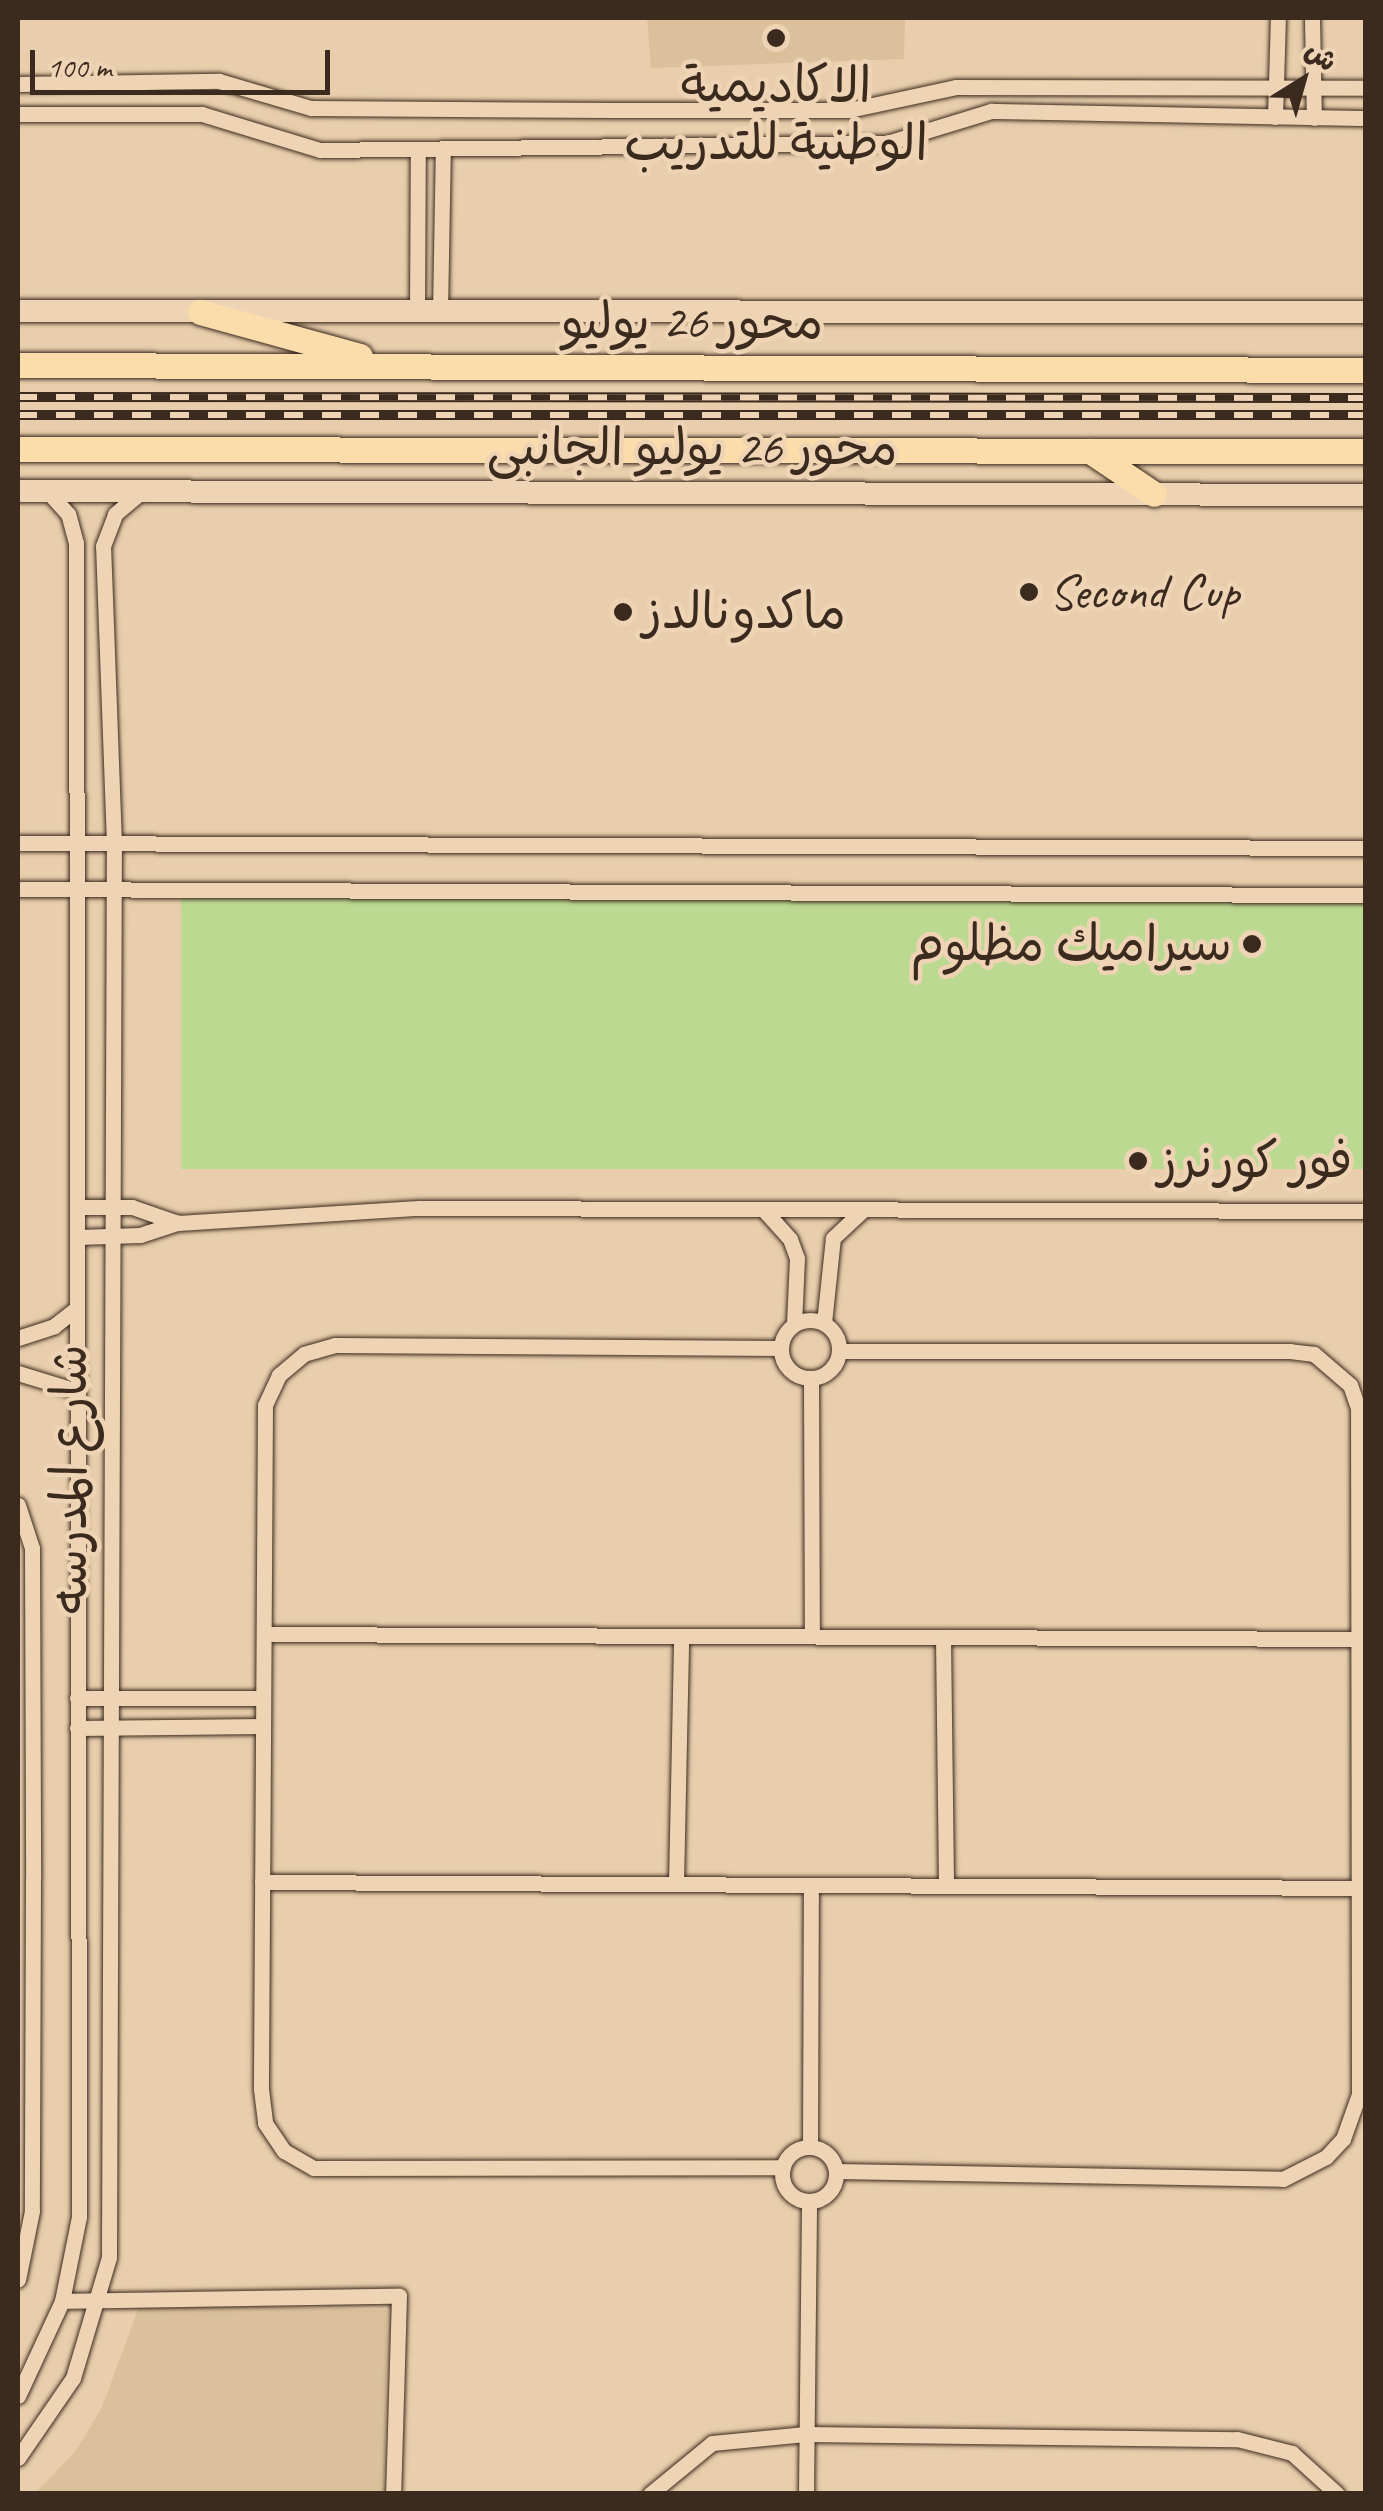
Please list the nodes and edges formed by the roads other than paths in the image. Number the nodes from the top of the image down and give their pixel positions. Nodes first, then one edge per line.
1 (1278, 18) edge
2 (1312, 18) edge
3 (18, 84) edge
4 (73, 84) junction
5 (1274, 86) junction
6 (1314, 88) junction
7 (1366, 88) edge
8 (615, 110) junction
9 (18, 114) edge
10 (73, 114) junction
11 (1275, 117) junction
12 (1314, 118) junction
13 (1366, 118) edge
14 (616, 144) junction
15 (418, 148) junction
16 (443, 149) junction
17 (18, 311) edge
18 (200, 312) junction
19 (1366, 312) edge
20 (428, 313) junction
21 (18, 364) edge
22 (394, 365) junction
23 (1366, 370) edge
24 (18, 448) edge
25 (1090, 451) junction
26 (1366, 452) edge
27 (18, 491) edge
28 (47, 491) junction
29 (142, 492) junction
30 (1154, 494) junction
31 (1366, 495) edge
32 (18, 843) edge
33 (78, 844) junction
34 (114, 844) junction
35 (1366, 848) edge
36 (18, 889) edge
37 (78, 890) junction
38 (114, 890) junction
39 (1366, 895) edge
40 (78, 1207) junction
41 (112, 1207) junction
42 (763, 1209) junction
43 (864, 1210) junction
44 (1366, 1211) edge
45 (178, 1223) junction
46 (112, 1236) junction
47 (77, 1237) junction
48 (797, 1258) junction
49 (827, 1258) junction
50 (77, 1308) junction
51 (824, 1323) junction
52 (794, 1324) junction
53 (18, 1338) edge
54 (780, 1348) junction
55 (840, 1351) junction
56 (18, 1373) edge
57 (811, 1378) junction
58 (77, 1390) junction
59 (18, 1505) edge
60 (264, 1634) junction
61 (681, 1636) junction
62 (812, 1636) junction
63 (943, 1637) junction
64 (1358, 1639) junction
65 (77, 1698) junction
66 (108, 1698) junction
67 (263, 1698) junction
68 (1362, 1712) edge
69 (263, 1726) junction
70 (108, 1727) junction
71 (76, 1728) junction
72 (1362, 1740) edge
73 (25, 1750) edge
74 (262, 1882) junction
75 (676, 1884) junction
76 (811, 1885) junction
77 (946, 1886) junction
78 (1358, 1888) junction
79 (25, 2011) edge
80 (810, 2147) junction
81 (782, 2167) junction
82 (836, 2171) junction
83 (808, 2202) junction
84 (18, 2280) edge
85 (62, 2301) junction
86 (101, 2301) junction
87 (18, 2396) edge
88 (806, 2434) junction
89 (18, 2458) edge
90 (393, 2494) edge
91 (650, 2494) edge
92 (806, 2494) edge
93 (1337, 2494) edge

1 - 5 street
2 - 6 street
3 - 4 street
4 - 8 street
4 - 10 street
5 - 6 street
5 - 8 street
5 - 11 street
6 - 7 street
6 - 12 street
8 - 14 street
9 - 10 street
10 - 15 street
11 - 12 street
11 - 14 street
12 - 13 street
14 - 16 street
15 - 16 street
15 - 20 street
16 - 20 street
17 - 18 main road
18 - 20 main road
18 - 22 highway
19 - 20 main road
21 - 22 highway, محور 26 يوليو
22 - 23 highway, محور 26 يوليو
24 - 25 highway
25 - 26 highway
25 - 30 highway
27 - 28 main road, محور 26 يوليو الجانبى
28 - 29 main road, محور 26 يوليو الجانبى
28 - 33 street, شارع المدرسه
29 - 30 main road, محور 26 يوليو الجانبى
29 - 34 street, شارع المدرسه
30 - 31 main road, محور 26 يوليو الجانبى
32 - 33 street
33 - 34 street
33 - 37 street, شارع المدرسه
34 - 35 street
34 - 38 street, شارع المدرسه
36 - 37 street
37 - 38 street
37 - 40 street, شارع المدرسه
38 - 39 street
38 - 41 street, شارع المدرسه
40 - 41 street
40 - 47 street, شارع المدرسه
41 - 45 street
41 - 46 street, شارع المدرسه
42 - 43 street
42 - 45 street
42 - 48 street
43 - 44 street
43 - 49 street
45 - 46 street
46 - 47 street
46 - 66 street, شارع المدرسه
47 - 50 street, شارع المدرسه
48 - 49 street
48 - 52 street
49 - 51 street
50 - 53 street
50 - 58 street, شارع المدرسه
51 - 52 street
51 - 55 street
52 - 54 street
54 - 57 street
54 - 60 street
55 - 57 street
55 - 64 street
56 - 58 street
57 - 62 street
58 - 65 street, شارع المدرسه
59 - 73 street
60 - 61 street
60 - 67 street
61 - 62 street
61 - 75 street
62 - 63 street
63 - 64 street
63 - 77 street
64 - 68 street
65 - 66 street
65 - 71 street, شارع المدرسه
66 - 67 street
66 - 70 street, شارع المدرسه
67 - 69 street
68 - 72 street
69 - 70 street
69 - 74 street
70 - 71 street
70 - 86 street, شارع المدرسه
71 - 85 street, شارع المدرسه
72 - 78 street
73 - 79 street
74 - 75 street
74 - 81 street
75 - 76 street
76 - 77 street
76 - 80 street
77 - 78 street
78 - 82 street
79 - 84 street
80 - 81 street
80 - 82 street
81 - 83 street
82 - 83 street
83 - 88 street
85 - 86 street
85 - 87 street, شارع المدرسه
86 - 89 street, شارع المدرسه
86 - 90 street
88 - 91 street
88 - 92 street
88 - 93 street

